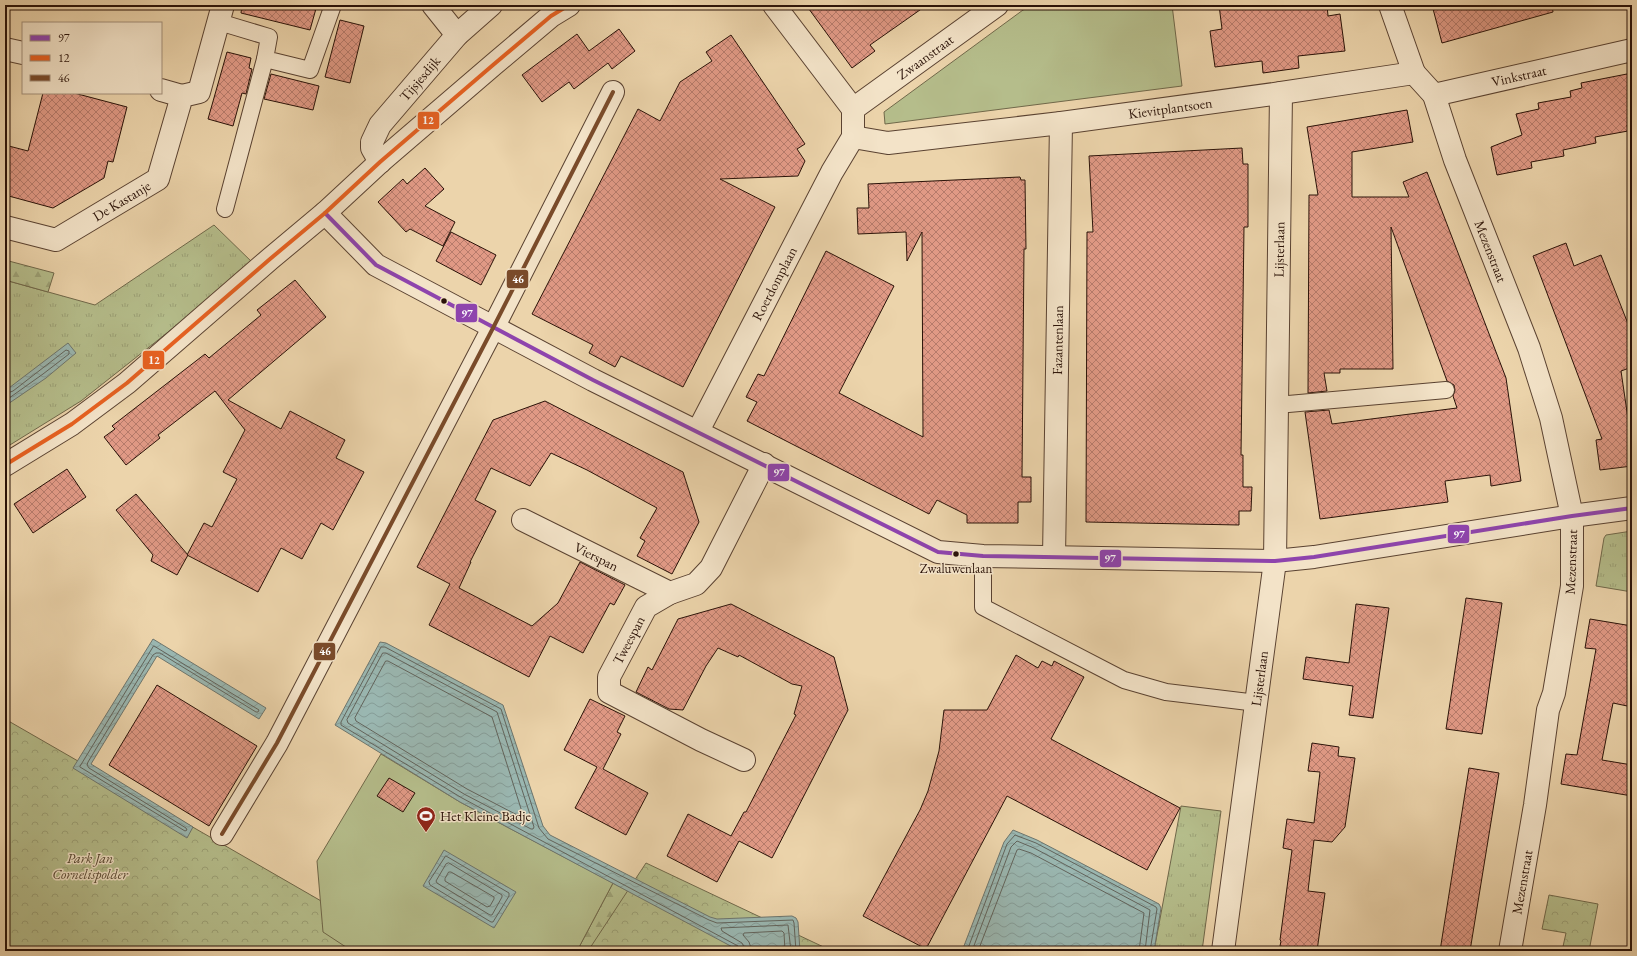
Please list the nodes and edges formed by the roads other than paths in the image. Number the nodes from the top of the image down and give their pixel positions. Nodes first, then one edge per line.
1 (333, 5) edge
2 (433, 5) edge
3 (491, 5) edge
4 (569, 5) edge
5 (774, 5) edge
6 (997, 5) edge
7 (1390, 5) edge
8 (221, 13) edge
9 (457, 35) junction
10 (5, 49) edge
11 (1632, 50) edge
12 (22, 53) edge
13 (265, 59) junction
14 (1414, 73) junction
15 (162, 90) edge
16 (613, 92) dead end
17 (1281, 94) junction
18 (1434, 95) junction
19 (182, 96) junction
20 (853, 109) junction
21 (1061, 123) junction
22 (853, 137) junction
23 (380, 162) junction
24 (225, 209) dead end
25 (325, 213) junction
26 (5, 227) edge
27 (493, 328) junction
28 (1446, 390) dead end
29 (1277, 406) junction
30 (698, 431) junction
31 (764, 464) junction
32 (5, 465) edge
33 (1632, 508) edge
34 (1572, 516) junction
35 (523, 520) dead end
36 (984, 556) junction
37 (1054, 557) junction
38 (1275, 561) junction
39 (670, 593) junction
40 (1257, 702) junction
41 (744, 760) dead end
42 (222, 834) dead end
43 (1223, 951) edge
44 (1510, 951) edge

1 - 13 lane
2 - 9 street
3 - 9 street, Tijsjesdijk
4 - 23 street
5 - 20 street
6 - 20 street, Zwaanstraat
7 - 14 street
8 - 13 lane
8 - 19 street
9 - 23 street, Tijsjesdijk
10 - 12 street
11 - 18 street, Vinkstraat
13 - 24 lane
14 - 17 street, Kievitplantsoen
14 - 18 street
15 - 19 street
16 - 27 street
17 - 21 street, Kievitplantsoen
17 - 29 street, Lijsterlaan
18 - 34 street, Mezenstraat
19 - 26 street, De Kastanje
20 - 22 street
21 - 22 street, Kievitplantsoen
21 - 37 street, Fazantenlaan
22 - 30 street, Roerdomplaan
23 - 25 street
25 - 27 street
25 - 32 street
27 - 30 street
27 - 42 street
28 - 29 lane
29 - 38 street, Lijsterlaan
30 - 31 street
31 - 36 street
31 - 39 street, Tweespan
33 - 34 street
34 - 38 street
34 - 44 street, Mezenstraat
35 - 39 street, Vierspan
36 - 37 street
36 - 40 lane
37 - 38 street
38 - 40 street, Lijsterlaan
39 - 41 street, Tweespan
40 - 43 street, Lijsterlaan

